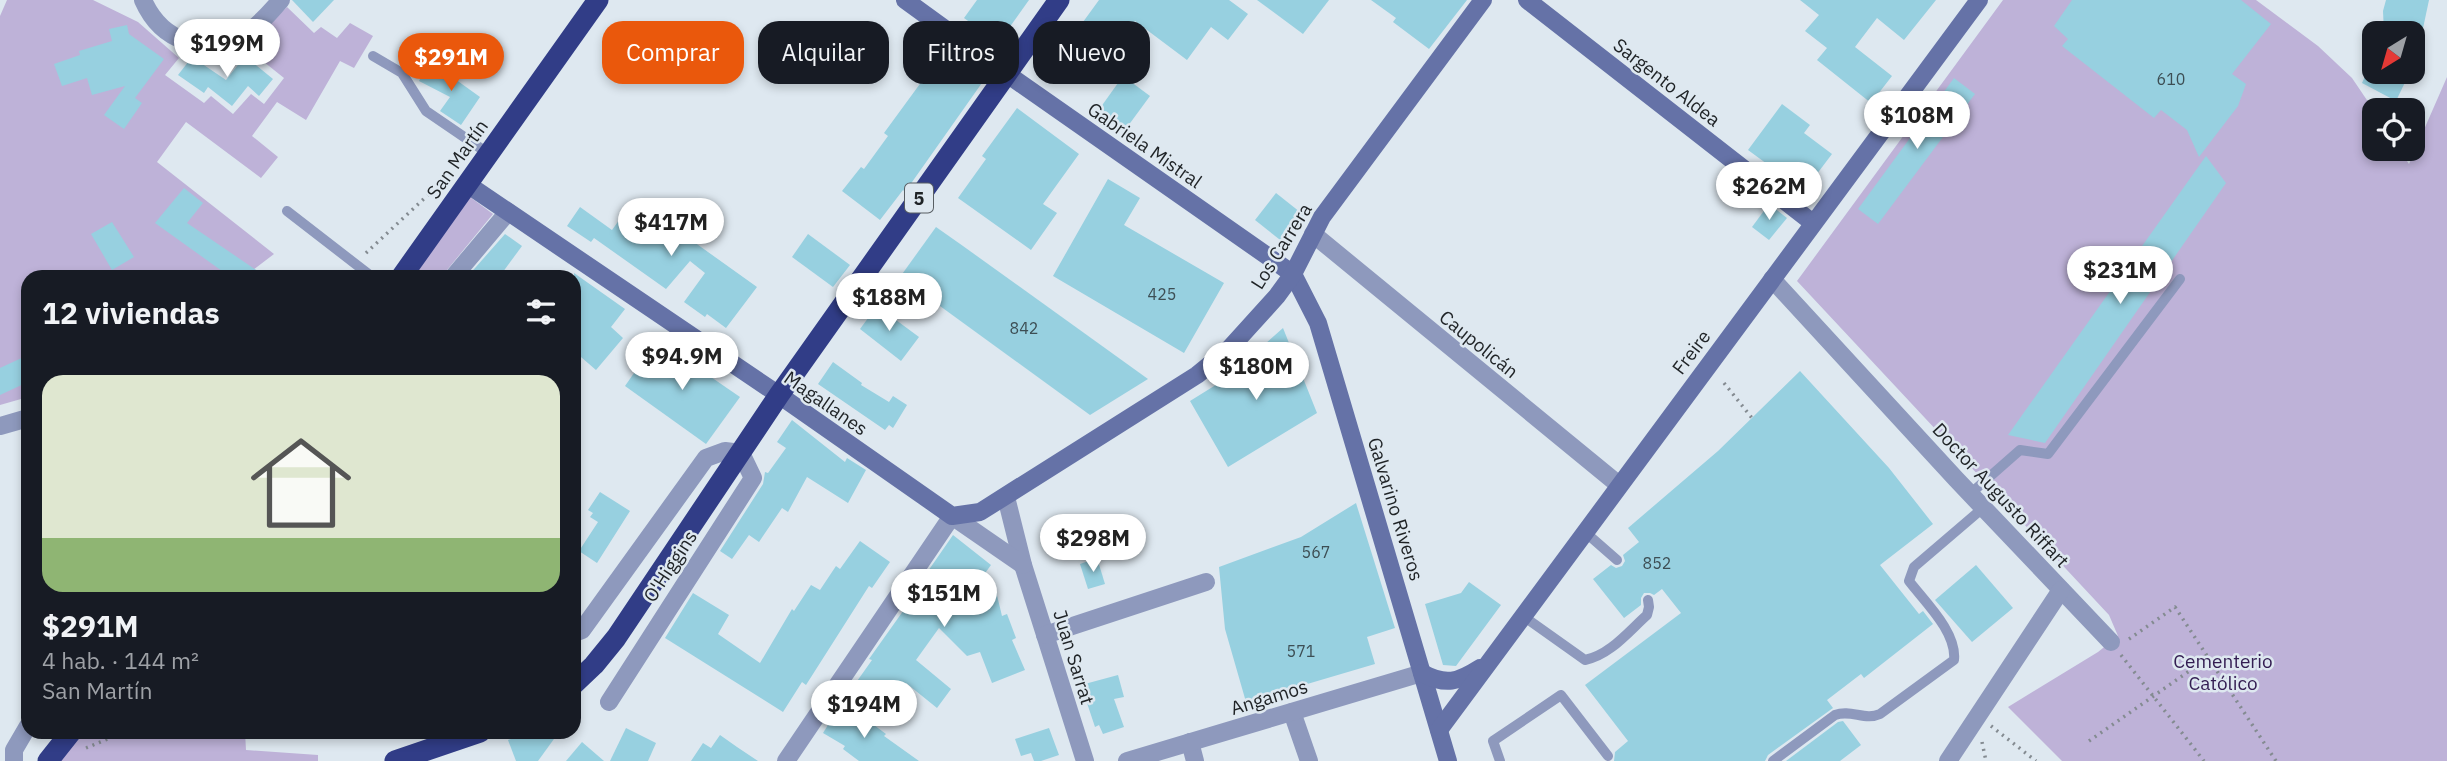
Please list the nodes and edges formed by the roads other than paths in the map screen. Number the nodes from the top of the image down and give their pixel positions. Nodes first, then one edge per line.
1 (143, 0) edge
2 (281, 0) edge
3 (598, 0) edge
4 (905, 0) edge
5 (1059, 0) edge
6 (1483, 0) edge
7 (1527, 0) edge
8 (1979, 0) edge
9 (934, 21) edge
10 (373, 56) dead end
11 (1019, 57) edge
12 (1019, 82) edge
13 (1000, 84) edge
14 (489, 154) junction
15 (458, 182) junction
16 (287, 211) dead end
17 (508, 212) junction
18 (1813, 223) junction
19 (1313, 234) junction
20 (364, 270) edge
21 (406, 270) edge
22 (459, 270) edge
23 (1293, 274) junction
24 (1772, 279) junction
25 (2180, 279) dead end
26 (779, 396) junction
27 (21, 420) edge
28 (0, 426) edge
29 (741, 453) junction
30 (1619, 485) junction
31 (1970, 494) junction
32 (1006, 497) junction
33 (1983, 508) junction
34 (952, 516) junction
35 (1585, 532) junction
36 (1617, 560) dead end
37 (1023, 565) junction
38 (1206, 582) dead end
39 (2061, 590) junction
40 (1648, 600) dead end
41 (1522, 616) junction
42 (581, 630) edge
43 (1045, 635) junction
44 (2114, 645) road end
45 (1487, 663) junction
46 (1422, 673) junction
47 (581, 677) edge
48 (609, 702) dead end
49 (1292, 712) junction
50 (1439, 730) junction
51 (21, 738) edge
52 (65, 739) edge
53 (459, 739) edge
54 (1189, 742) junction
55 (1608, 756) dead end
56 (793, 759) edge
57 (14, 761) edge
58 (48, 761) edge
59 (394, 761) edge
60 (1085, 761) edge
61 (1127, 761) edge
62 (1195, 761) edge
63 (1309, 761) edge
64 (1448, 761) edge
65 (1500, 761) edge
66 (1773, 761) edge
67 (1948, 761) edge

1 - 2 street
3 - 14 highway, San Martín
4 - 9 main road, Gabriela Mistral
5 - 11 highway, O'Higgins / 5
6 - 19 main road, Los Carrera
7 - 18 main road, Sargento Aldea
8 - 18 main road, Freire
10 - 14 lane
12 - 23 main road, Gabriela Mistral
13 - 26 highway, O'Higgins / 5
14 - 15 highway, San Martín
15 - 17 main road, Magallanes
15 - 21 highway, San Martín
16 - 20 lane
17 - 22 street
17 - 26 main road, Magallanes
18 - 24 main road, Freire
19 - 23 main road, Los Carrera
19 - 30 street, Caupolicán
23 - 32 main road, Los Carrera
23 - 46 main road, Galvarino Riveros
24 - 30 main road, Freire
24 - 31 street, Doctor Augusto Riffart
25 - 31 lane
26 - 29 highway, O'Higgins / 5
26 - 34 main road, Magallanes
27 - 28 street
29 - 42 street, O'Higgins
29 - 47 highway, O'Higgins / 5
29 - 48 street, O'Higgins
30 - 35 main road, Freire
31 - 33 street, Doctor Augusto Riffart
32 - 34 main road, Los Carrera
32 - 37 street, Juan Sarrat
33 - 39 street, Doctor Augusto Riffart
33 - 66 lane
34 - 37 street
34 - 56 street
35 - 36 lane
35 - 41 main road, Freire
37 - 43 street, Juan Sarrat
38 - 43 street
39 - 44 street
39 - 67 street, Doctor Augusto Riffart
40 - 41 lane
41 - 45 main road, Freire
43 - 60 street, Juan Sarrat
45 - 46 main road
45 - 50 main road, Freire
46 - 49 street, Angamos
46 - 50 main road, Galvarino Riveros
49 - 54 street, Angamos
49 - 63 street
50 - 64 main road, Galvarino Riveros
51 - 57 street
52 - 58 highway
53 - 59 highway
54 - 61 street, Angamos
54 - 62 street
55 - 65 lane

